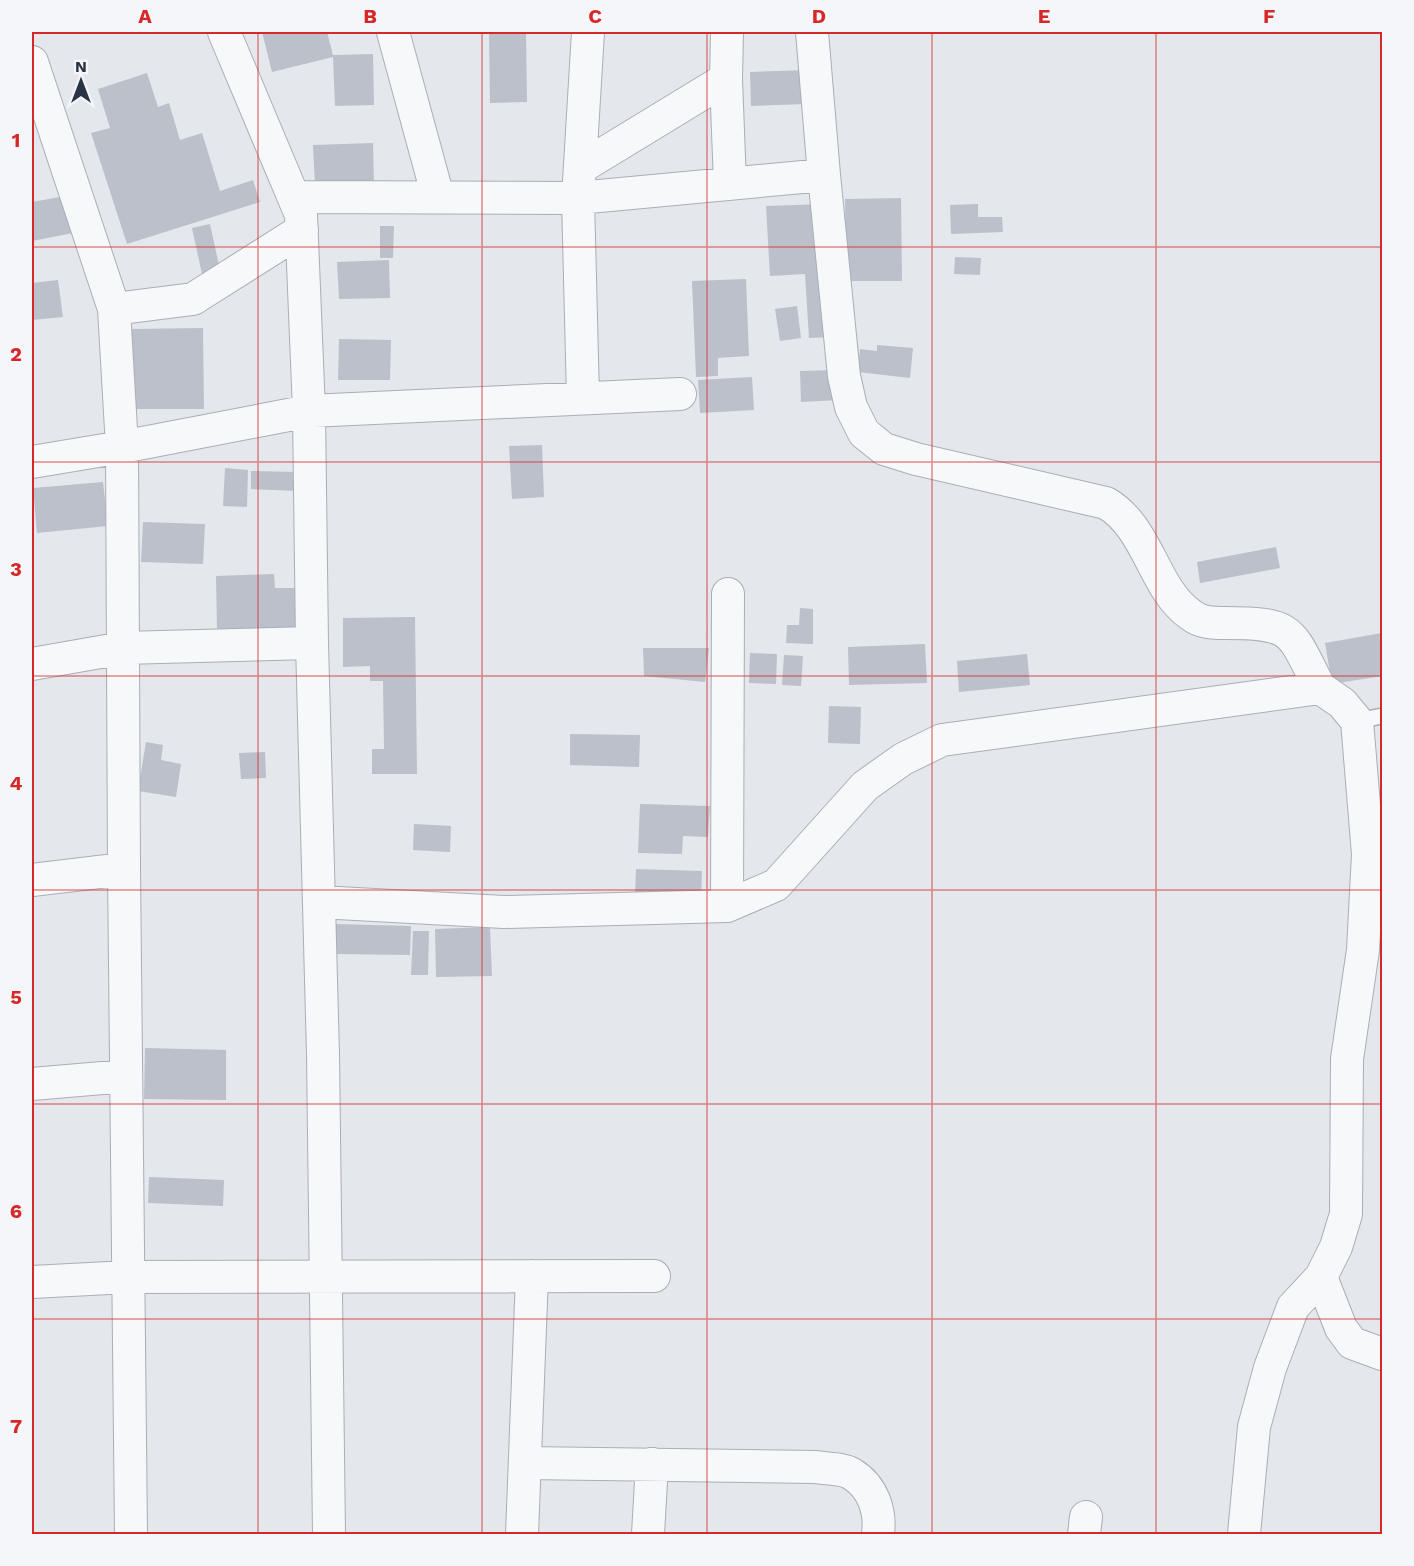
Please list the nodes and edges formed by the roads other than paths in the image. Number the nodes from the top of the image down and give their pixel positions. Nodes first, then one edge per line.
1 (224, 32) edge
2 (393, 32) edge
3 (588, 32) edge
4 (726, 32) edge
5 (812, 32) edge
6 (32, 62) edge
7 (726, 79) junction
8 (824, 175) junction
9 (579, 183) junction
10 (730, 184) junction
11 (294, 197) junction
12 (438, 197) junction
13 (302, 230) junction
14 (114, 309) junction
15 (680, 394) dead end
16 (582, 398) junction
17 (309, 411) junction
18 (122, 447) junction
19 (32, 462) edge
20 (728, 594) dead end
21 (312, 643) junction
22 (123, 648) junction
23 (32, 664) edge
24 (1320, 688) junction
25 (1370, 719) edge
26 (124, 869) junction
27 (32, 880) edge
28 (319, 902) junction
29 (727, 906) junction
30 (1372, 950) edge
31 (126, 1076) junction
32 (32, 1084) edge
33 (532, 1276) junction
34 (654, 1276) dead end
35 (128, 1277) junction
36 (326, 1277) junction
37 (1321, 1277) junction
38 (32, 1282) edge
39 (1383, 1354) edge
40 (525, 1463) junction
41 (652, 1464) junction
42 (131, 1534) edge
43 (329, 1534) edge
44 (522, 1534) edge
45 (648, 1534) edge
46 (878, 1534) edge
47 (1244, 1534) edge

1 - 11 street
2 - 12 street
3 - 9 street
4 - 7 street
5 - 8 street
6 - 14 street
7 - 9 street
7 - 10 street
8 - 10 street
8 - 24 street
9 - 10 street
9 - 12 street
9 - 16 street
11 - 12 street
11 - 13 street
13 - 14 street
13 - 17 street
14 - 18 street
15 - 16 street
16 - 17 street
17 - 18 street
17 - 21 street
18 - 19 street
18 - 22 street
20 - 29 street
21 - 22 street
21 - 28 street
22 - 23 street
22 - 26 street
24 - 25 street
24 - 29 street
25 - 30 street
26 - 27 street
26 - 31 street
28 - 29 street
28 - 36 street
30 - 37 street
31 - 32 street
31 - 35 street
33 - 34 street
33 - 36 street
33 - 40 street
35 - 36 street
35 - 38 street
35 - 42 street
36 - 43 street
37 - 39 street
37 - 47 street
40 - 41 street
40 - 44 street
41 - 45 street
41 - 46 street

